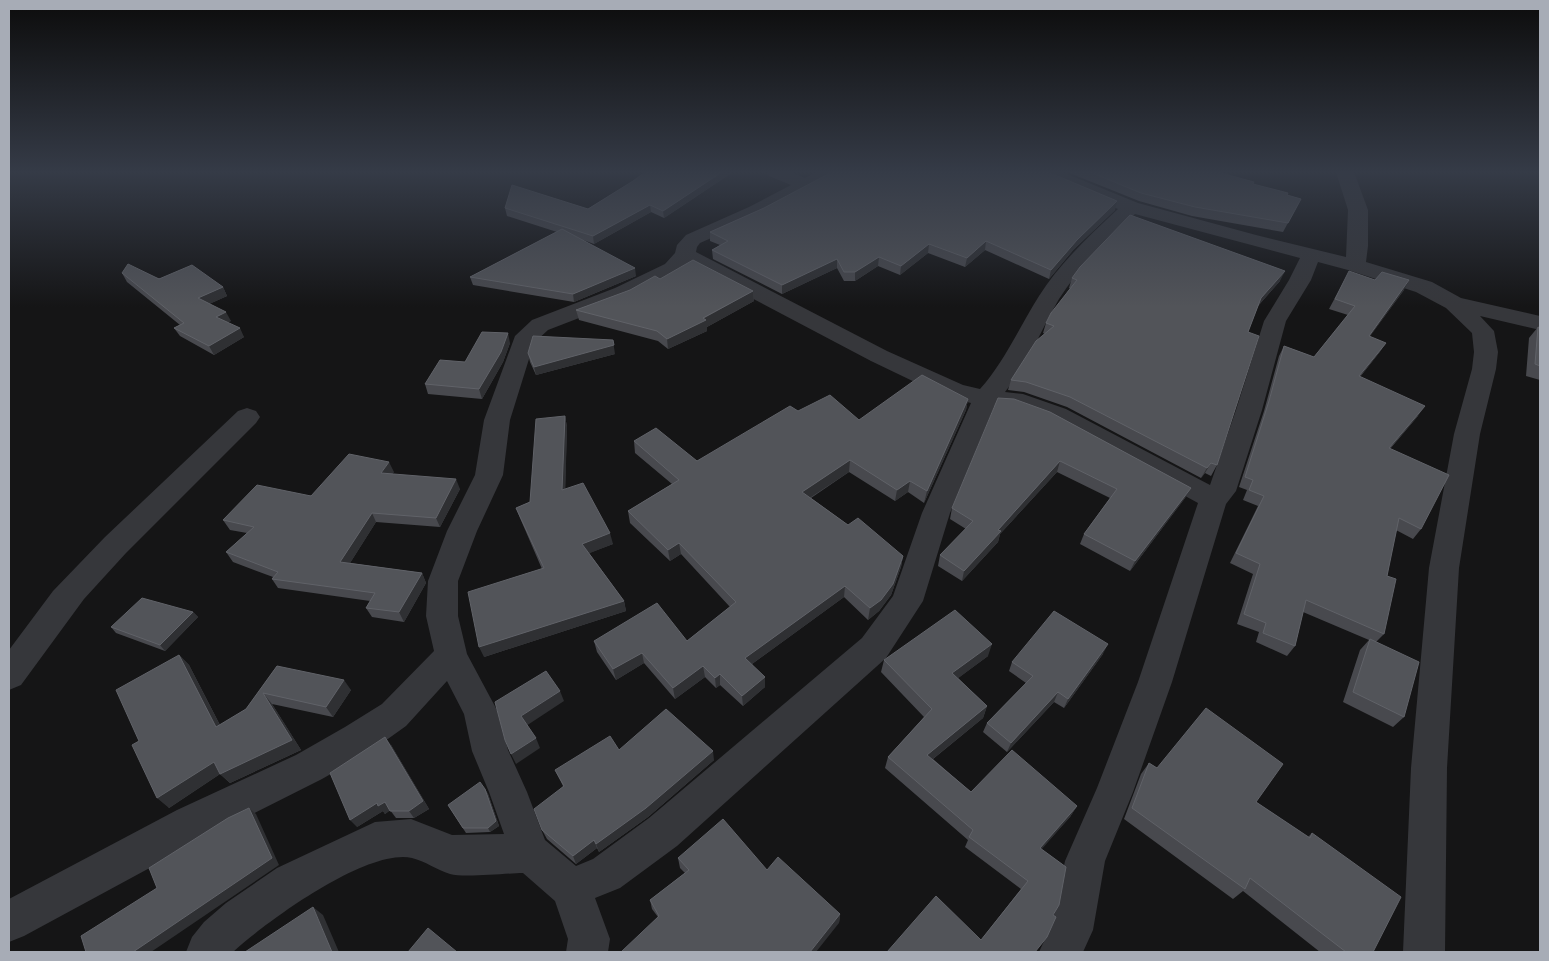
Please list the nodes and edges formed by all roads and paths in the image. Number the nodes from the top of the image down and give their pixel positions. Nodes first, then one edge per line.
1 (743, 217) edge
2 (1121, 217) edge
3 (1168, 217) edge
4 (1358, 217) edge
5 (685, 255) junction
6 (1311, 255) junction
7 (1355, 265) junction
8 (1454, 303) junction
9 (1540, 323) edge
10 (985, 399) junction
11 (247, 417) dead end
12 (1213, 499) junction
13 (451, 656) junction
14 (9, 675) edge
15 (530, 853) junction
16 (571, 888) junction
17 (9, 921) edge
18 (207, 952) edge
19 (588, 952) edge
20 (1060, 952) edge
21 (1424, 952) edge

1 - 5 street
2 - 10 street
3 - 6 street
4 - 7 street
5 - 10 street
5 - 13 street
6 - 7 street
6 - 12 street
7 - 8 street
8 - 9 street
8 - 21 street
10 - 12 street
10 - 16 street
11 - 14 street
12 - 20 street
13 - 15 street
13 - 17 street
15 - 16 street
15 - 18 street
16 - 19 street

